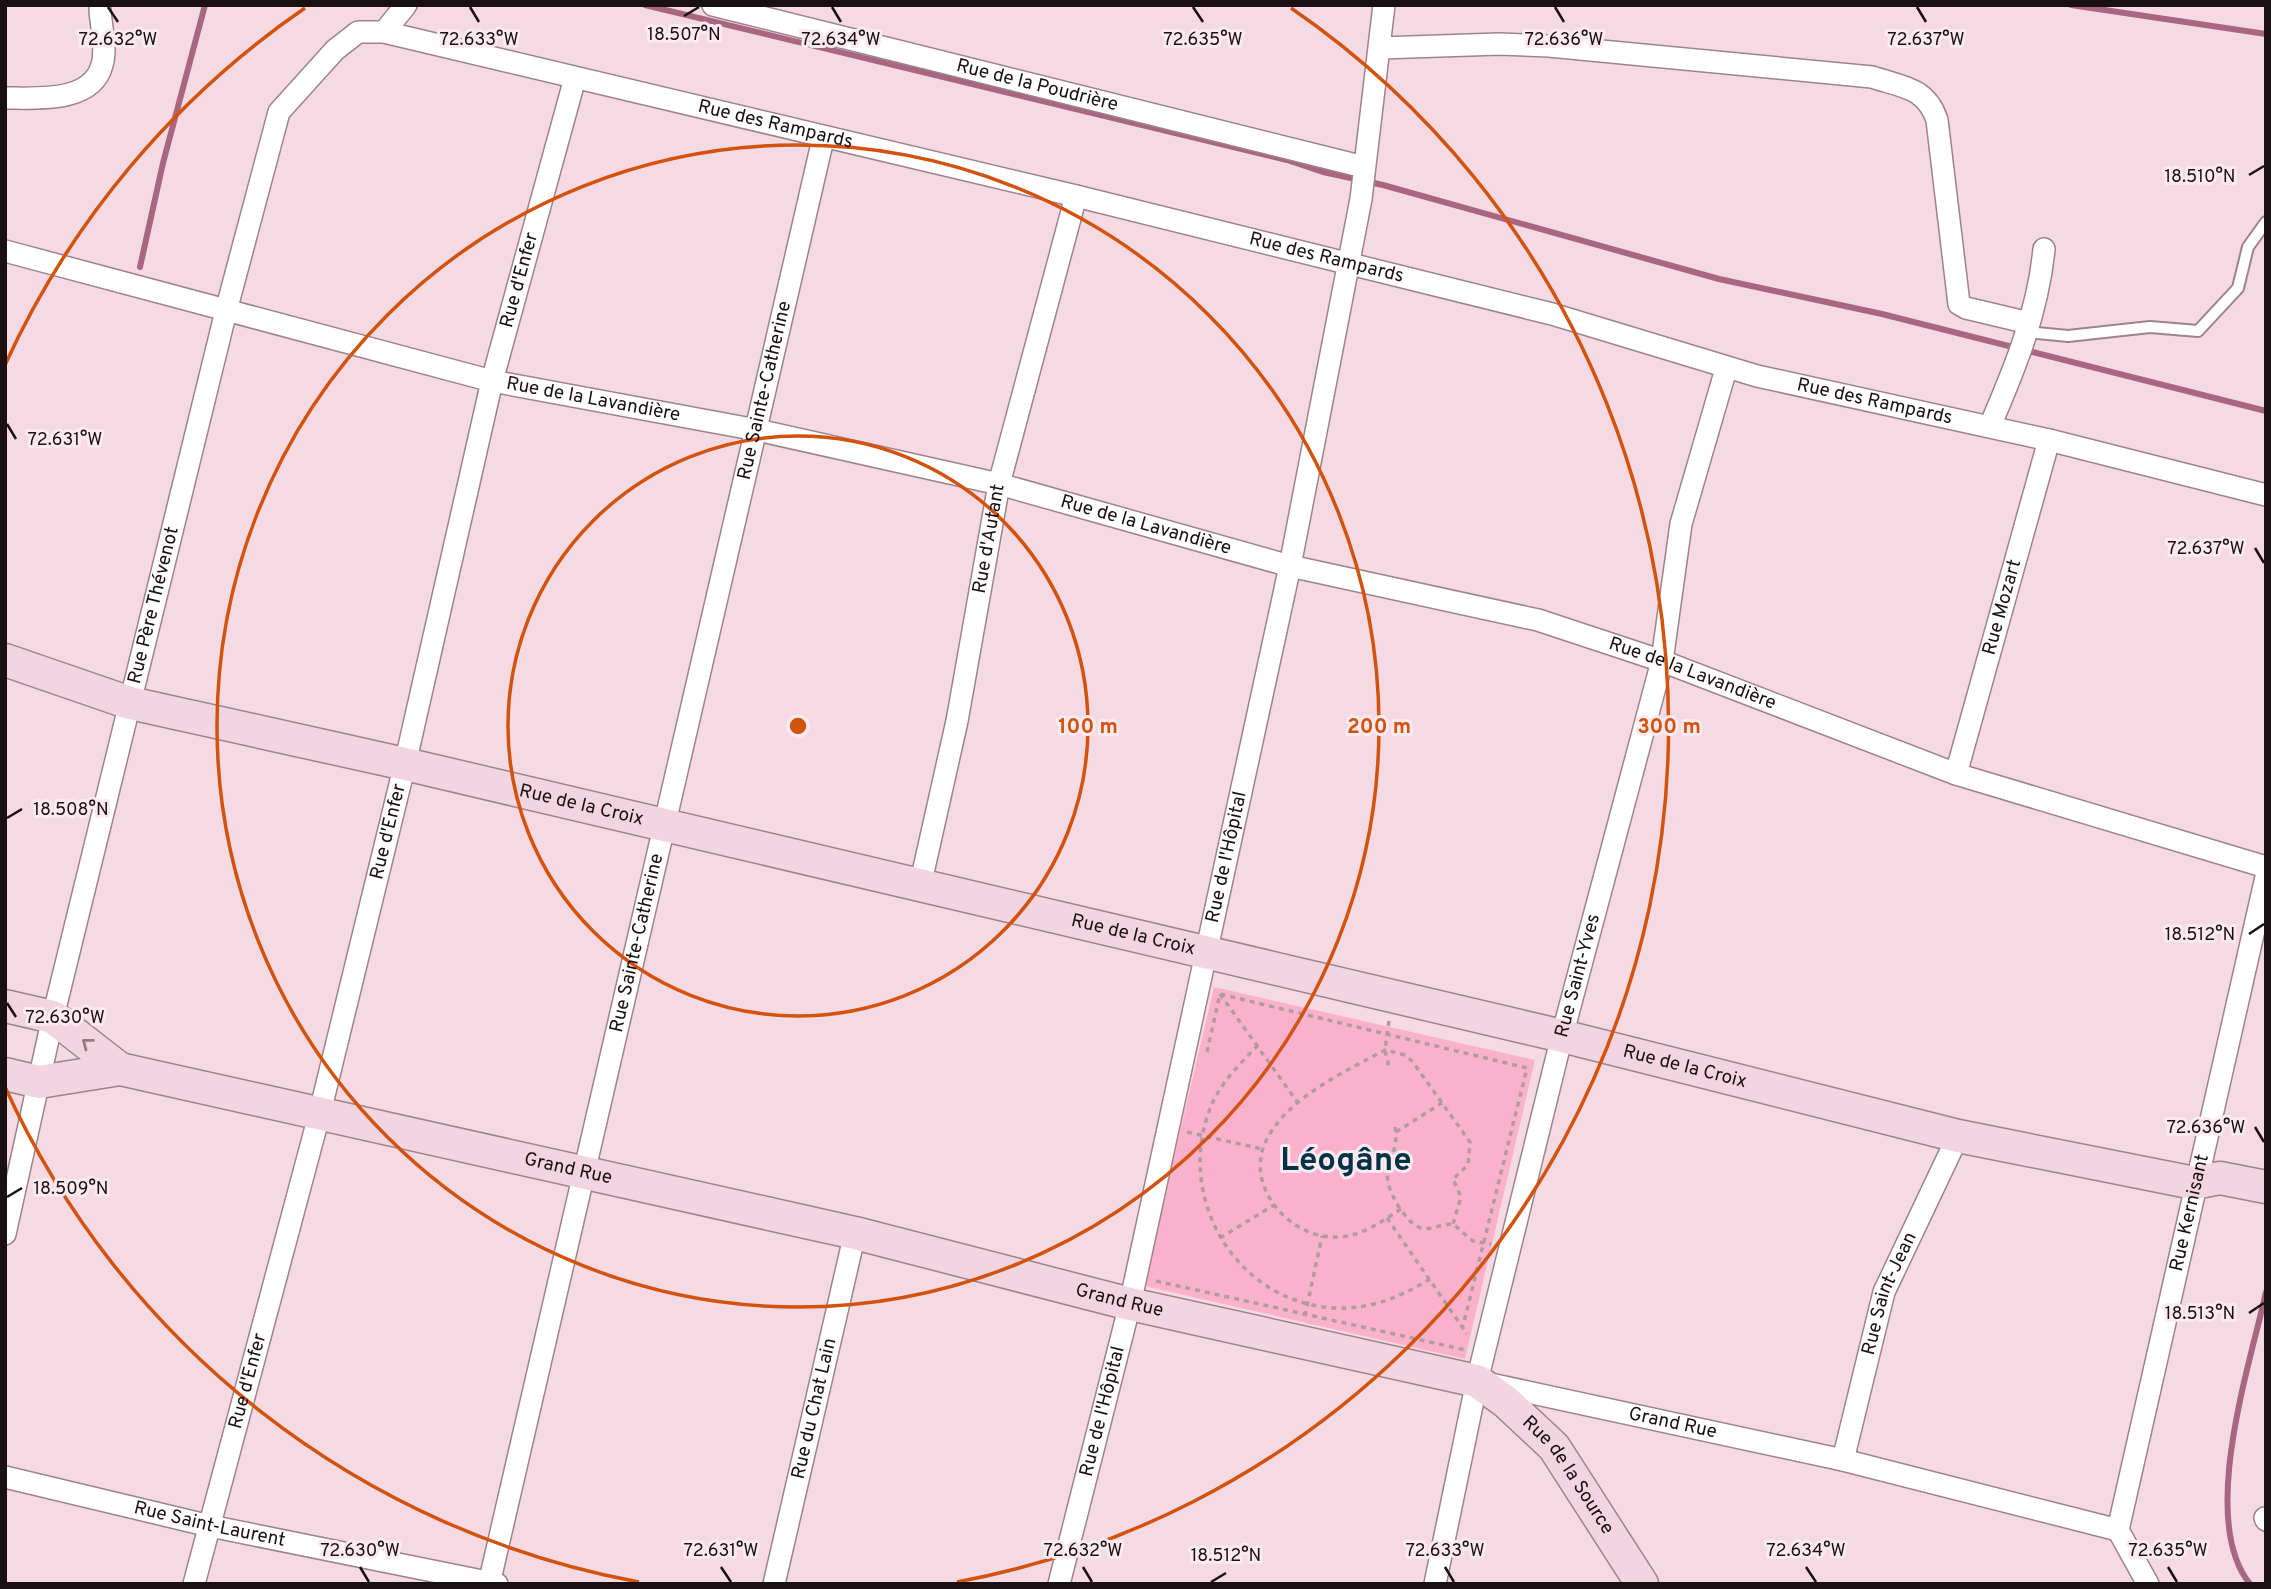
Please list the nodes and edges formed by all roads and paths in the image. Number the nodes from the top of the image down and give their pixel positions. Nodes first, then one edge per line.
1 (406, 5) edge
2 (713, 5) edge
3 (1384, 5) edge
4 (100, 10) dead end
5 (384, 32) junction
6 (1380, 48) junction
7 (575, 78) junction
8 (5, 98) edge
9 (823, 139) junction
10 (1364, 167) junction
11 (1076, 196) junction
12 (2266, 222) edge
13 (2045, 249) dead end
14 (5, 251) edge
15 (1347, 264) junction
16 (226, 311) junction
17 (2028, 328) junction
18 (1726, 369) junction
19 (492, 381) junction
20 (1990, 426) junction
21 (757, 430) junction
22 (2049, 440) junction
23 (999, 484) junction
24 (2266, 495) edge
25 (1290, 566) junction
26 (5, 660) edge
27 (1661, 661) junction
28 (130, 703) junction
29 (405, 764) junction
30 (1956, 774) junction
31 (664, 826) junction
32 (2266, 867) edge
33 (2266, 877) edge
34 (920, 886) junction
35 (1204, 959) junction
36 (1220, 995) junction
37 (1393, 997) junction
38 (5, 1006) edge
39 (53, 1017) junction
40 (1387, 1034) junction
41 (1562, 1036) junction
42 (1258, 1045) junction
43 (1385, 1050) junction
44 (1206, 1057) dead end
45 (1389, 1067) dead end
46 (120, 1069) junction
47 (5, 1074) edge
48 (39, 1082) junction
49 (1298, 1103) junction
50 (1442, 1103) junction
51 (320, 1112) junction
52 (1192, 1120) dead end
53 (1178, 1131) junction
54 (1202, 1135) junction
55 (1958, 1136) junction
56 (1262, 1149) junction
57 (583, 1174) junction
58 (2194, 1183) junction
59 (2266, 1187) edge
60 (1273, 1205) junction
61 (1401, 1209) junction
62 (1387, 1218) junction
63 (1453, 1224) junction
64 (855, 1233) junction
65 (5, 1234) edge
66 (1322, 1236) junction
67 (1220, 1238) junction
68 (1483, 1242) junction
69 (1511, 1246) junction
70 (1158, 1268) dead end
71 (1430, 1279) junction
72 (1308, 1303) junction
73 (1130, 1304) junction
74 (1463, 1326) junction
75 (1303, 1328) junction
76 (1480, 1363) junction
77 (1843, 1460) junction
78 (5, 1477) edge
79 (210, 1525) junction
80 (2118, 1531) junction
81 (492, 1583) edge
82 (194, 1584) edge
83 (774, 1584) edge
84 (1059, 1584) edge
85 (1434, 1584) edge
86 (1643, 1584) edge
87 (2148, 1584) edge

1 - 5 street
2 - 10 street, Rue de la Poudrière
3 - 6 street, Rue de l'Hôpital
4 - 8 street
5 - 7 street, Rue des Rampards
5 - 16 street, Rue Père Thévenot
6 - 10 street, Rue de l'Hôpital
6 - 17 street
7 - 9 street, Rue des Rampards
7 - 19 street, Rue d'Enfer
9 - 11 street, Rue des Rampards
9 - 21 street, Rue Sainte-Catherine
10 - 15 street, Rue de l'Hôpital
11 - 15 street, Rue des Rampards
11 - 23 street, Rue d'Autant
12 - 17 lane
13 - 17 street
14 - 16 street, Rue de la Lavandière
15 - 18 street, Rue des Rampards
15 - 25 street, Rue de l'Hôpital
16 - 19 street, Rue de la Lavandière
16 - 28 street, Rue Père Thévenot
17 - 20 street
18 - 20 street, Rue des Rampards
18 - 27 street, Rue Saint-Yves
19 - 21 street, Rue de la Lavandière
19 - 29 street, Rue d'Enfer
20 - 22 street, Rue des Rampards
21 - 23 street, Rue de la Lavandière
21 - 31 street, Rue Sainte-Catherine
22 - 24 street, Rue des Rampards
22 - 30 street, Rue Mozart
23 - 25 street, Rue de la Lavandière
23 - 34 street, Rue d'Autant
25 - 27 street, Rue de la Lavandière
25 - 35 street, Rue de l'Hôpital
26 - 28 street, Rue de la Croix
27 - 30 street, Rue de la Lavandière
27 - 41 street, Rue Saint-Yves
28 - 29 street, Rue de la Croix
28 - 39 street, Rue Père Thévenot
29 - 31 street, Rue de la Croix
29 - 51 street, Rue d'Enfer
30 - 32 street, Rue de la Lavandière
31 - 34 street, Rue de la Croix
31 - 57 street, Rue Sainte-Catherine
33 - 58 street, Rue Kernisant
34 - 35 street, Rue de la Croix
35 - 36 path
35 - 37 street, Rue de la Croix
35 - 53 street, Rue de l'Hôpital
36 - 40 path
36 - 42 path
36 - 44 path
37 - 40 path
37 - 41 street, Rue de la Croix
38 - 39 street, Grand Rue
46 -> 39 street, Grand Rue
39 - 48 street, Rue Père Thévenot
40 - 43 path
40 - 68 path
41 - 55 street, Rue de la Croix
41 - 69 street, Rue Saint-Yves
42 - 49 path
42 - 54 path
43 - 45 path
43 - 49 path
43 - 50 path
46 - 48 street, Grand Rue
46 - 51 street, Grand Rue
47 - 48 street, Grand Rue
48 - 65 street, Rue Père Thévenot
49 - 56 path
50 - 61 path
50 - 63 path
51 - 57 street, Grand Rue
51 - 79 street, Rue d'Enfer
52 - 53 path
53 - 54 path
53 - 73 street, Rue de l'Hôpital
54 - 56 path
54 - 67 path
55 - 58 street, Rue de la Croix
55 - 77 street, Rue Saint-Jean
56 - 60 path
57 - 64 street, Grand Rue
57 - 81 street, Rue Sainte-Catherine
58 - 59 street, Rue de la Croix
58 - 80 street, Rue Kernisant
60 - 66 path
60 - 67 path
61 - 62 path
61 - 63 path
62 - 66 path
62 - 71 path
63 - 68 path
64 - 73 street, Grand Rue
64 - 83 street, Rue du Chat Lain
66 - 72 path
67 - 72 path
68 - 69 path
68 - 74 path
69 - 76 street, Rue Saint-Yves
70 - 75 path
71 - 72 path
71 - 74 path
72 - 75 path
73 - 75 street, Grand Rue
73 - 84 street, Rue de l'Hôpital
74 - 76 path
75 - 76 street, Grand Rue
75 - 76 path
76 - 77 street, Grand Rue
76 - 85 street, Rue Saint-Yves
76 - 86 street, Rue de la Source
77 - 80 street, Grand Rue
78 - 79 street, Rue Saint-Laurent
79 - 81 street, Rue Saint-Laurent
79 - 82 street, Rue d'Enfer
80 - 87 street

